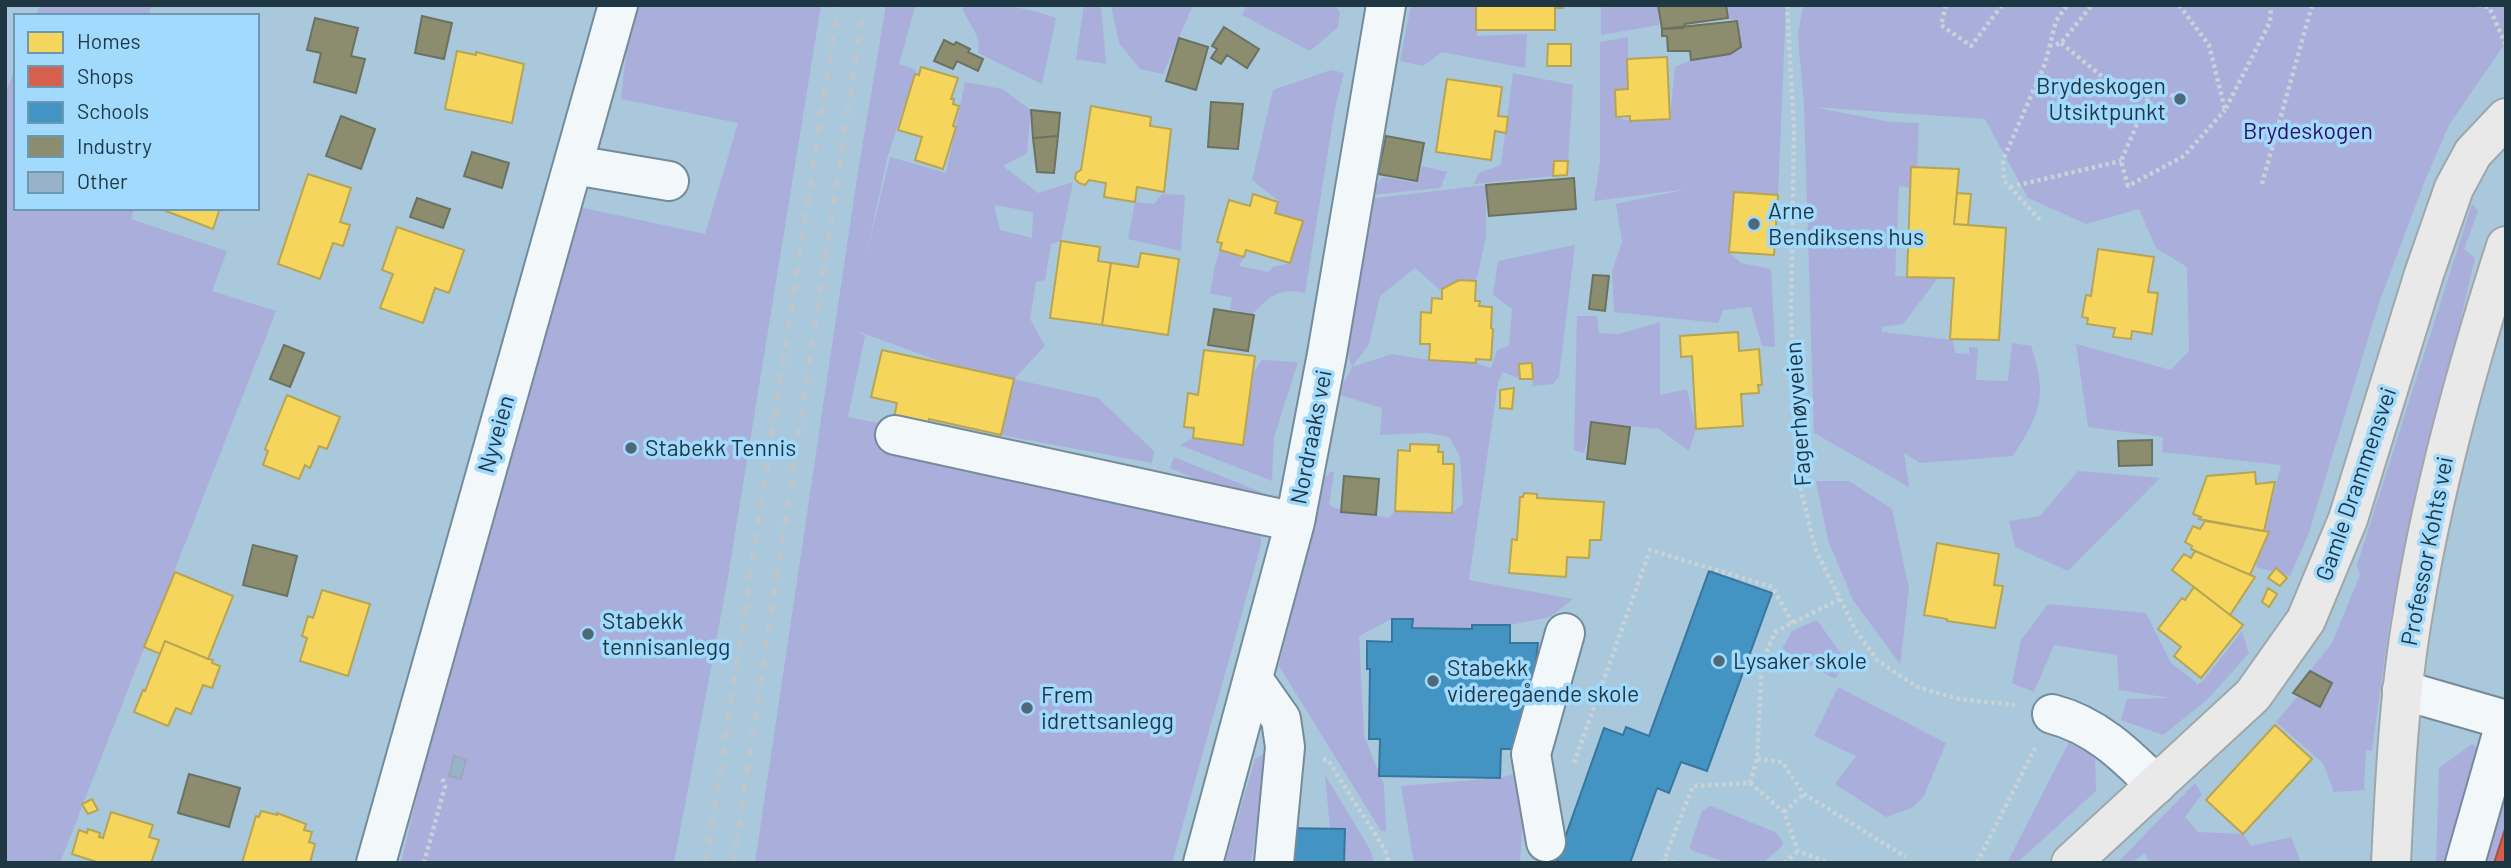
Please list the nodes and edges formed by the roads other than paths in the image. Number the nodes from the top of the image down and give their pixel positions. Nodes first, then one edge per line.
1 (618, 5) edge
2 (1386, 5) edge
3 (2506, 118) edge
4 (574, 165) junction
5 (669, 181) dead end
6 (2506, 246) edge
7 (895, 435) dead end
8 (1295, 522) junction
9 (1565, 633) dead end
10 (1253, 679) junction
11 (2402, 690) junction
12 (2052, 714) road end
13 (2506, 720) edge
14 (2155, 785) junction
15 (1546, 842) dead end
16 (376, 863) edge
17 (1203, 863) edge
18 (1274, 863) edge
19 (2072, 863) edge
20 (2391, 863) edge
21 (2465, 863) edge

1 - 4 street, Nyveien
2 - 8 street, Nordraaks vei
3 - 14 main road, Gamle Drammensvei
4 - 5 street
4 - 16 street, Nyveien
6 - 11 main road, Professor Kohts vei
7 - 8 street
8 - 10 street, Nordraaks vei
9 - 15 street
10 - 17 street, Nordraaks vei
10 - 18 street
11 - 13 street
11 - 20 main road, Professor Kohts vei
12 - 14 street
13 - 21 street
14 - 19 main road, Gamle Drammensvei

